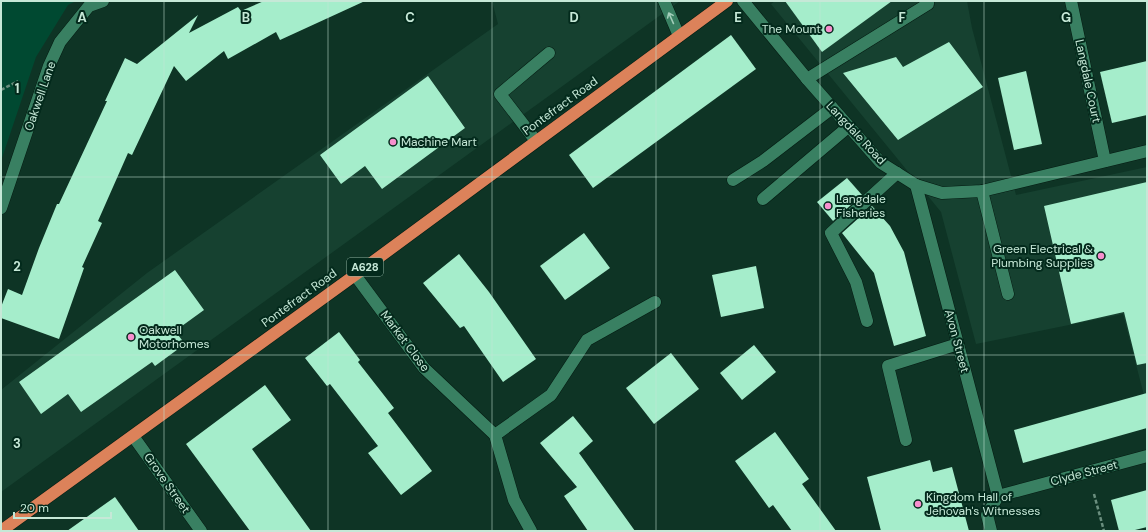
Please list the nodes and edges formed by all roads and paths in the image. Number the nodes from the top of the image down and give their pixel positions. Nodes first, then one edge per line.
1 (103, 1) edge
2 (664, 1) edge
3 (727, 1) edge
4 (743, 1) edge
5 (928, 1) edge
6 (1072, 1) edge
7 (679, 36) junction
8 (549, 53) dead end
9 (807, 79) junction
10 (832, 108) junction
11 (848, 127) junction
12 (536, 141) junction
13 (1147, 151) edge
14 (1105, 161) junction
15 (897, 173) junction
16 (733, 180) dead end
17 (916, 185) junction
18 (982, 191) junction
19 (763, 199) dead end
20 (1, 208) edge
21 (355, 275) junction
22 (1008, 294) dead end
23 (655, 302) dead end
24 (867, 321) dead end
25 (958, 344) junction
26 (133, 436) junction
27 (495, 436) junction
28 (906, 440) dead end
29 (1147, 456) edge
30 (1088, 472) junction
31 (998, 496) junction
32 (2, 531) edge
33 (201, 531) edge
34 (531, 531) edge
35 (991, 531) edge
36 (1104, 531) edge

1 - 20 street, Oakwell Lane
7 -> 2 street
3 - 7 highway, Pontefract Road / A628
4 - 9 street, Langdale Road
5 - 9 street
6 - 14 street, Langdale Court
7 - 12 highway, Pontefract Road / A628
8 - 12 street
9 - 10 street, Langdale Road
10 - 11 street, Langdale Road
10 - 16 street
11 - 15 street, Langdale Road
11 - 19 street
12 - 21 highway, Pontefract Road / A628
13 - 14 street, Langdale Road
14 - 18 street, Langdale Road
15 - 17 street, Langdale Road
15 - 24 street
17 - 18 street, Langdale Road
17 - 25 street, Avon Street
18 - 22 street
21 - 26 highway, Pontefract Road / A628
21 - 27 street, Market Close
23 - 27 street
25 - 28 street
25 - 31 street, Avon Street
26 - 32 highway, Pontefract Road / A628
26 - 33 street, Grove Street
27 - 34 street, Market Close
29 - 30 street, Clyde Street
30 - 31 street, Clyde Street
30 - 36 path
31 - 35 street

